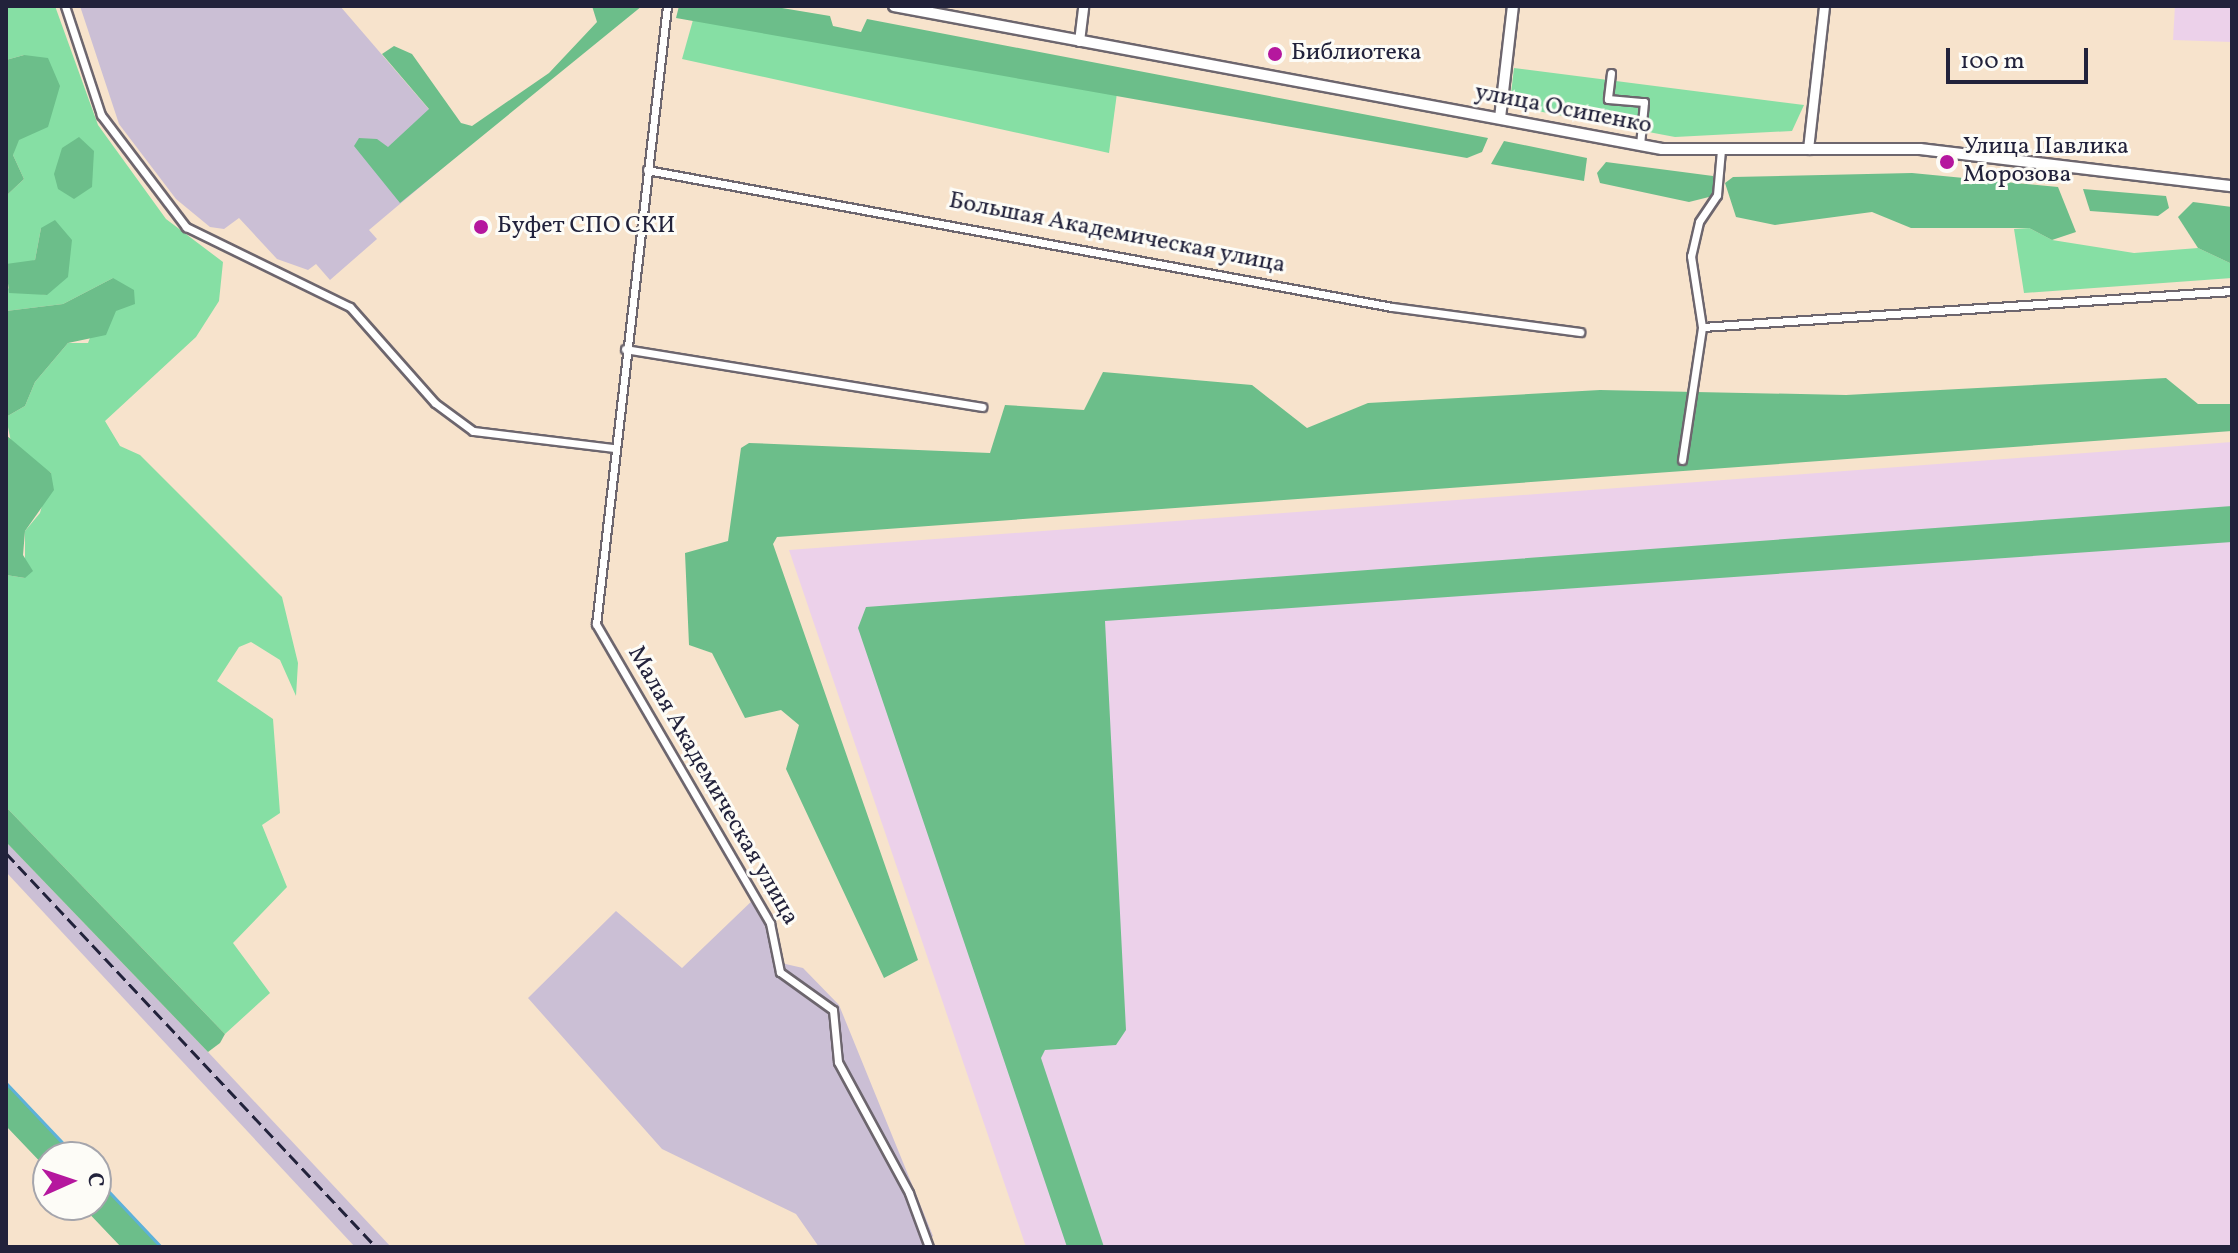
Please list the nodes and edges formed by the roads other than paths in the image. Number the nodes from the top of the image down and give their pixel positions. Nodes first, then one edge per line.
1 (65, 6) edge
2 (667, 6) edge
3 (894, 6) edge
4 (1083, 6) edge
5 (1513, 6) edge
6 (1824, 6) edge
7 (1079, 41) junction
8 (1611, 73) dead end
9 (1500, 118) junction
10 (1640, 145) junction
11 (1808, 149) junction
12 (1721, 150) junction
13 (647, 170) junction
14 (2232, 186) edge
15 (2232, 291) edge
16 (1702, 327) junction
17 (1580, 332) dead end
18 (625, 349) junction
19 (982, 407) dead end
20 (613, 448) junction
21 (1682, 460) dead end
22 (929, 1247) edge

1 - 20 street
2 - 13 street
3 - 7 main road, улица Осипенко
4 - 7 street
5 - 9 main road
6 - 11 street
7 - 9 main road, улица Осипенко
8 - 10 street
9 - 10 main road, улица Осипенко
10 - 12 main road, улица Осипенко
11 - 12 main road, улица Осипенко
11 - 14 main road, улица Осипенко
12 - 16 street
13 - 17 street, Большая Академическая улица
13 - 18 street
15 - 16 street
16 - 21 street
18 - 19 street
18 - 20 street
20 - 22 street, Малая Академическая улица

